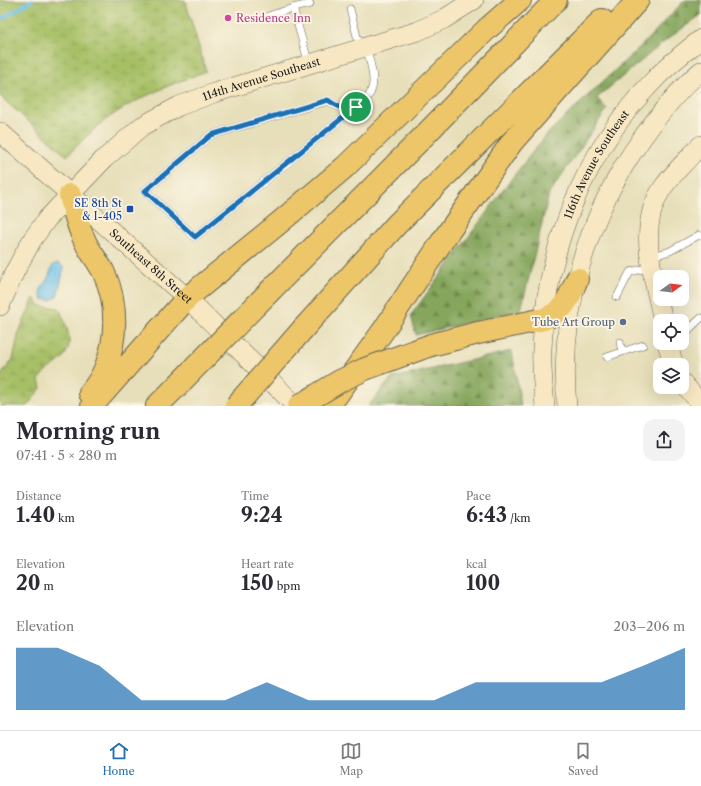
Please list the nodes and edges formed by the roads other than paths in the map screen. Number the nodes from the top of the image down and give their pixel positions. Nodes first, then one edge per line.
1 (520, 0) edge
2 (556, 0) edge
3 (622, 0) edge
4 (638, 0) edge
5 (465, 3) edge
6 (310, 4) dead end
7 (293, 8) junction
8 (350, 9) dead end
9 (268, 16) dead end
10 (701, 39) edge
11 (363, 48) junction
12 (309, 64) junction
13 (701, 71) edge
14 (356, 107) junction
15 (0, 132) edge
16 (701, 145) edge
17 (70, 195) junction
18 (701, 236) edge
19 (651, 262) junction
20 (577, 279) junction
21 (617, 297) dead end
22 (187, 298) junction
23 (0, 306) edge
24 (662, 314) edge
25 (701, 318) edge
26 (536, 321) junction
27 (689, 330) edge
28 (620, 342) dead end
29 (643, 345) dead end
30 (622, 352) junction
31 (607, 357) dead end
32 (689, 391) edge
33 (700, 404) edge
34 (82, 406) edge
35 (92, 406) edge
36 (157, 406) edge
37 (236, 406) edge
38 (298, 406) edge
39 (329, 406) edge
40 (545, 406) edge
41 (567, 406) edge

1 - 22 highway
2 - 36 highway, bridge
3 - 37 highway, bridge
4 - 39 highway
5 - 11 main road, 114th Avenue Southeast
6 - 7 lane
7 - 9 lane
7 - 12 lane
8 - 11 lane
10 - 26 main road, 116th Avenue Southeast
11 - 12 main road, 114th Avenue Southeast
11 - 14 lane
12 - 17 main road, 114th Avenue Southeast
13 - 20 main road, 116th Avenue Southeast
14 - 14 lane
15 - 17 main road, Southeast 8th Street
16 - 19 main road
17 - 22 main road, Southeast 8th Street
17 - 23 main road, 114th Avenue Southeast
17 - 34 highway
18 - 19 lane
19 - 21 lane
19 - 24 main road
20 - 26 highway
20 - 41 main road, 116th Avenue Southeast
22 - 35 highway
22 - 38 main road, Southeast 8th Street
25 - 27 lane
26 - 38 highway, bridge
26 - 40 main road, 116th Avenue Southeast
28 - 30 lane
29 - 30 lane
30 - 31 lane
32 - 33 main road

